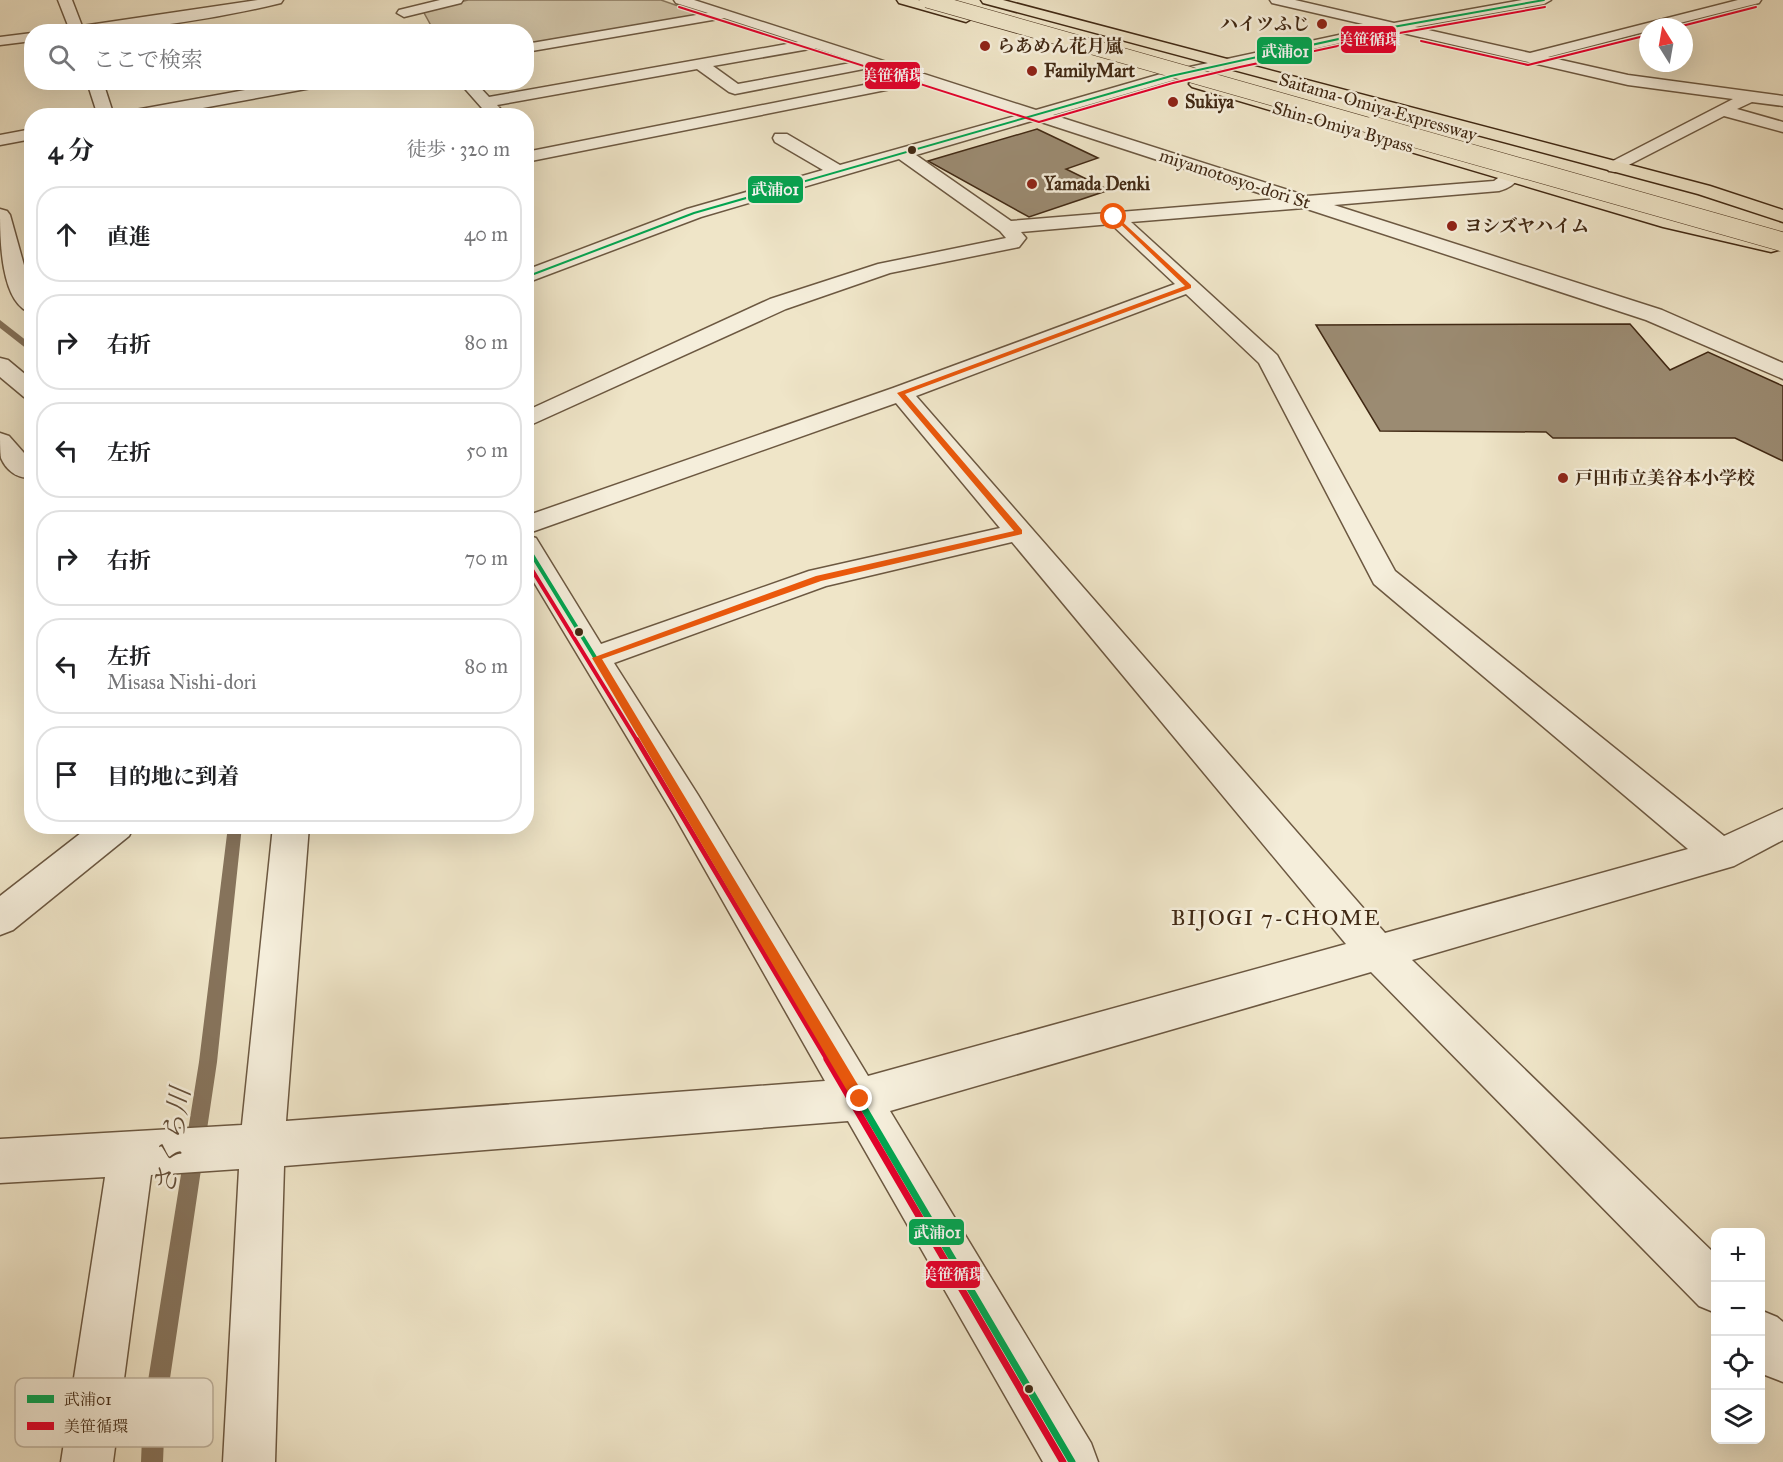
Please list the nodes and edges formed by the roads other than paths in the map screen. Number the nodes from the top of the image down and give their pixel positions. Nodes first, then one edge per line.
1 (65, 0) edge
2 (276, 0) edge
3 (393, 0) edge
4 (456, 0) edge
5 (681, 0) edge
6 (904, 0) edge
7 (927, 0) edge
8 (960, 0) edge
9 (988, 0) edge
10 (1277, 0) edge
11 (1544, 0) edge
12 (1754, 0) edge
13 (238, 4) edge
14 (404, 13) junction
15 (724, 14) junction
16 (1683, 18) edge
17 (74, 24) edge
18 (118, 24) edge
19 (247, 24) dead end
20 (413, 24) edge
21 (1393, 27) junction
22 (1639, 29) edge
23 (24, 38) edge
24 (0, 41) edge
25 (818, 43) junction
26 (534, 47) edge
27 (1528, 58) junction
28 (878, 62) junction
29 (1222, 63) junction
30 (700, 64) junction
31 (1171, 76) junction
32 (923, 77) junction
33 (1774, 84) dead end
34 (97, 90) edge
35 (257, 90) edge
36 (279, 90) edge
37 (474, 90) edge
38 (1748, 97) junction
39 (1783, 101) edge
40 (487, 102) junction
41 (286, 105) dead end
42 (103, 108) edge
43 (169, 108) edge
44 (492, 108) edge
45 (1723, 110) junction
46 (1039, 115) junction
47 (1783, 128) edge
48 (24, 136) edge
49 (781, 138) dead end
50 (1443, 139) junction
51 (0, 140) edge
52 (534, 152) edge
53 (903, 154) junction
54 (1615, 166) junction
55 (838, 172) junction
56 (1512, 176) junction
57 (1704, 190) junction
58 (1306, 202) junction
59 (1783, 210) edge
60 (0, 215) edge
61 (1114, 217) junction
62 (1783, 217) edge
63 (1670, 223) junction
64 (1783, 226) edge
65 (1007, 227) junction
66 (1783, 242) edge
67 (1783, 249) edge
68 (1783, 255) edge
69 (534, 274) edge
70 (1189, 286) junction
71 (24, 298) edge
72 (0, 365) edge
73 (1783, 372) edge
74 (24, 385) edge
75 (901, 393) junction
76 (534, 416) edge
77 (0, 441) edge
78 (24, 465) edge
79 (24, 471) edge
80 (0, 480) edge
81 (534, 523) edge
82 (1019, 532) junction
83 (534, 557) edge
84 (596, 658) junction
85 (1783, 823) edge
86 (106, 834) edge
87 (290, 834) edge
88 (1721, 855) junction
89 (0, 918) edge
90 (1378, 953) junction
91 (860, 1099) junction
92 (244, 1147) junction
93 (141, 1153) junction
94 (0, 1161) edge
95 (1711, 1284) edge
96 (1763, 1336) edge
97 (1783, 1357) edge
98 (102, 1378) edge
99 (90, 1447) edge
100 (87, 1462) edge
101 (249, 1462) edge
102 (1072, 1462) edge

1 - 17 street
2 - 13 street
3 - 14 street
4 - 14 street
5 - 15 street, miyamotosyo-dori St
6 - 31 highway, Shin-Omiya Bypass
7 - 50 highway, Saitama-Omiya Expressway, bridge
8 - 50 highway, Saitama-Omiya Expressway
9 - 29 highway, Shin-Omiya Bypass
10 - 21 street
11 - 21 street
12 - 16 street
13 - 18 street
13 - 19 street
14 - 20 street
15 - 25 street, miyamotosyo-dori St
15 - 26 street
21 - 27 street
21 - 29 street
22 - 27 street
23 - 24 street
25 - 28 street, miyamotosyo-dori St
25 - 30 street
27 - 38 street
28 - 30 street
28 - 32 street, miyamotosyo-dori St
29 - 31 street
29 - 54 highway, Shin-Omiya Bypass
30 - 40 street
31 - 46 street
31 - 56 highway, Shin-Omiya Bypass
32 - 46 street, miyamotosyo-dori St
32 - 52 street
33 - 38 street
34 - 42 street
35 - 43 street
36 - 41 street
37 - 40 street
38 - 39 street
38 - 45 street
40 - 44 street
45 - 47 street
45 - 54 street
46 - 53 street
46 - 58 street, miyamotosyo-dori St
48 - 51 street
49 - 55 street
50 - 62 highway
50 - 64 highway, Saitama-Omiya Expressway
50 - 66 highway, Saitama-Omiya Expressway, bridge
50 - 67 highway, bridge
53 - 55 street
53 - 65 street
54 - 57 highway, Shin-Omiya Bypass
55 - 69 street
56 - 58 street
56 - 63 highway, Shin-Omiya Bypass
57 - 59 highway
57 - 62 highway, Shin-Omiya Bypass
58 - 61 street
58 - 73 street, miyamotosyo-dori St
60 - 71 street
61 - 65 street
61 - 70 street
63 - 67 highway, Shin-Omiya Bypass
63 - 68 highway
65 - 76 street
70 - 75 street
70 - 88 street
72 - 74 street
75 - 81 street
75 - 82 street
77 - 78 street
79 - 80 street
82 - 84 street
82 - 90 street
83 - 84 street
84 - 91 street
85 - 88 street
86 - 89 street
87 - 92 street
88 - 90 street
90 - 91 street
90 - 95 street
91 - 92 street
91 - 102 street
92 - 93 street
92 - 101 street
93 - 94 street
93 - 98 street
96 - 97 street
99 - 100 street

